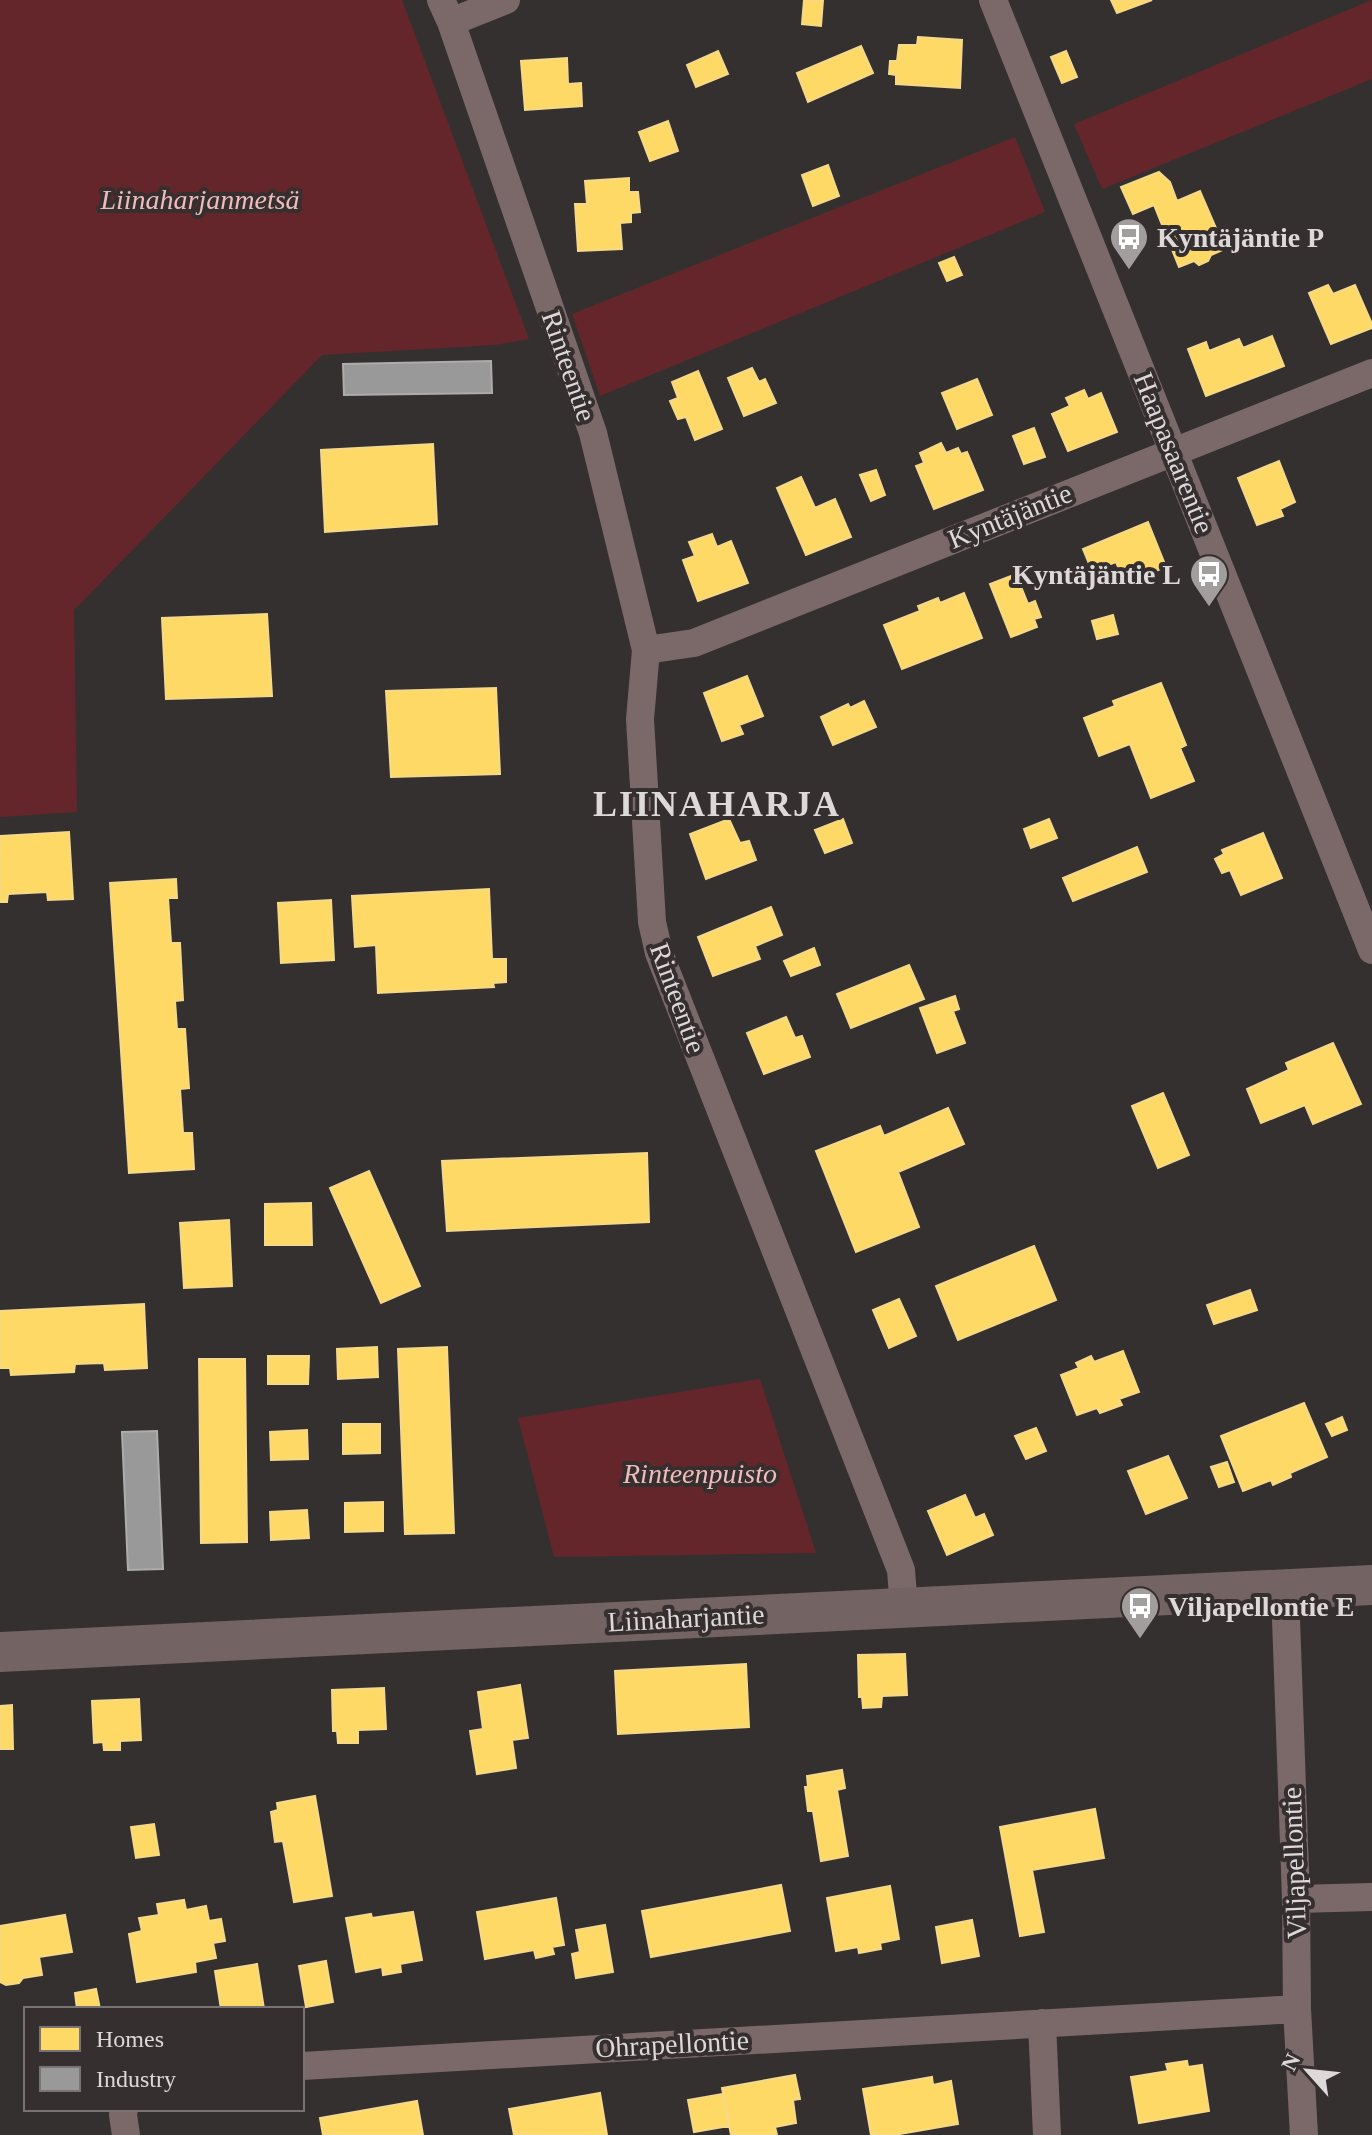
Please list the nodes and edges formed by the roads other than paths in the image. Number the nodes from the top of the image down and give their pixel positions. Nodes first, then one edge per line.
1 (506, 0) edge
2 (993, 0) edge
3 (446, 11) edge
4 (1372, 373) edge
5 (1173, 450) junction
6 (646, 650) junction
7 (1372, 950) edge
8 (1372, 1585) edge
9 (1285, 1591) junction
10 (904, 1608) junction
11 (0, 1652) edge
12 (1372, 1897) edge
13 (1296, 1899) junction
14 (1297, 2009) junction
15 (1042, 2023) junction
16 (304, 2066) edge
17 (124, 2111) edge
18 (126, 2135) edge
19 (1047, 2135) edge
20 (1304, 2135) edge

1 - 3 street
2 - 5 street, Haapasaarentie
3 - 6 street, Rinteentie
4 - 5 street, Kyntäjäntie
5 - 6 street, Kyntäjäntie
5 - 7 street, Haapasaarentie
6 - 10 street, Rinteentie
8 - 9 main road, Liinaharjantie
9 - 10 main road, Liinaharjantie
9 - 13 street, Viljapellontie
10 - 11 main road, Liinaharjantie
12 - 13 street
13 - 14 street, Viljapellontie
14 - 15 street, Ohrapellontie
14 - 20 street, Viljapellontie
15 - 16 street, Ohrapellontie
15 - 19 street
17 - 18 street

